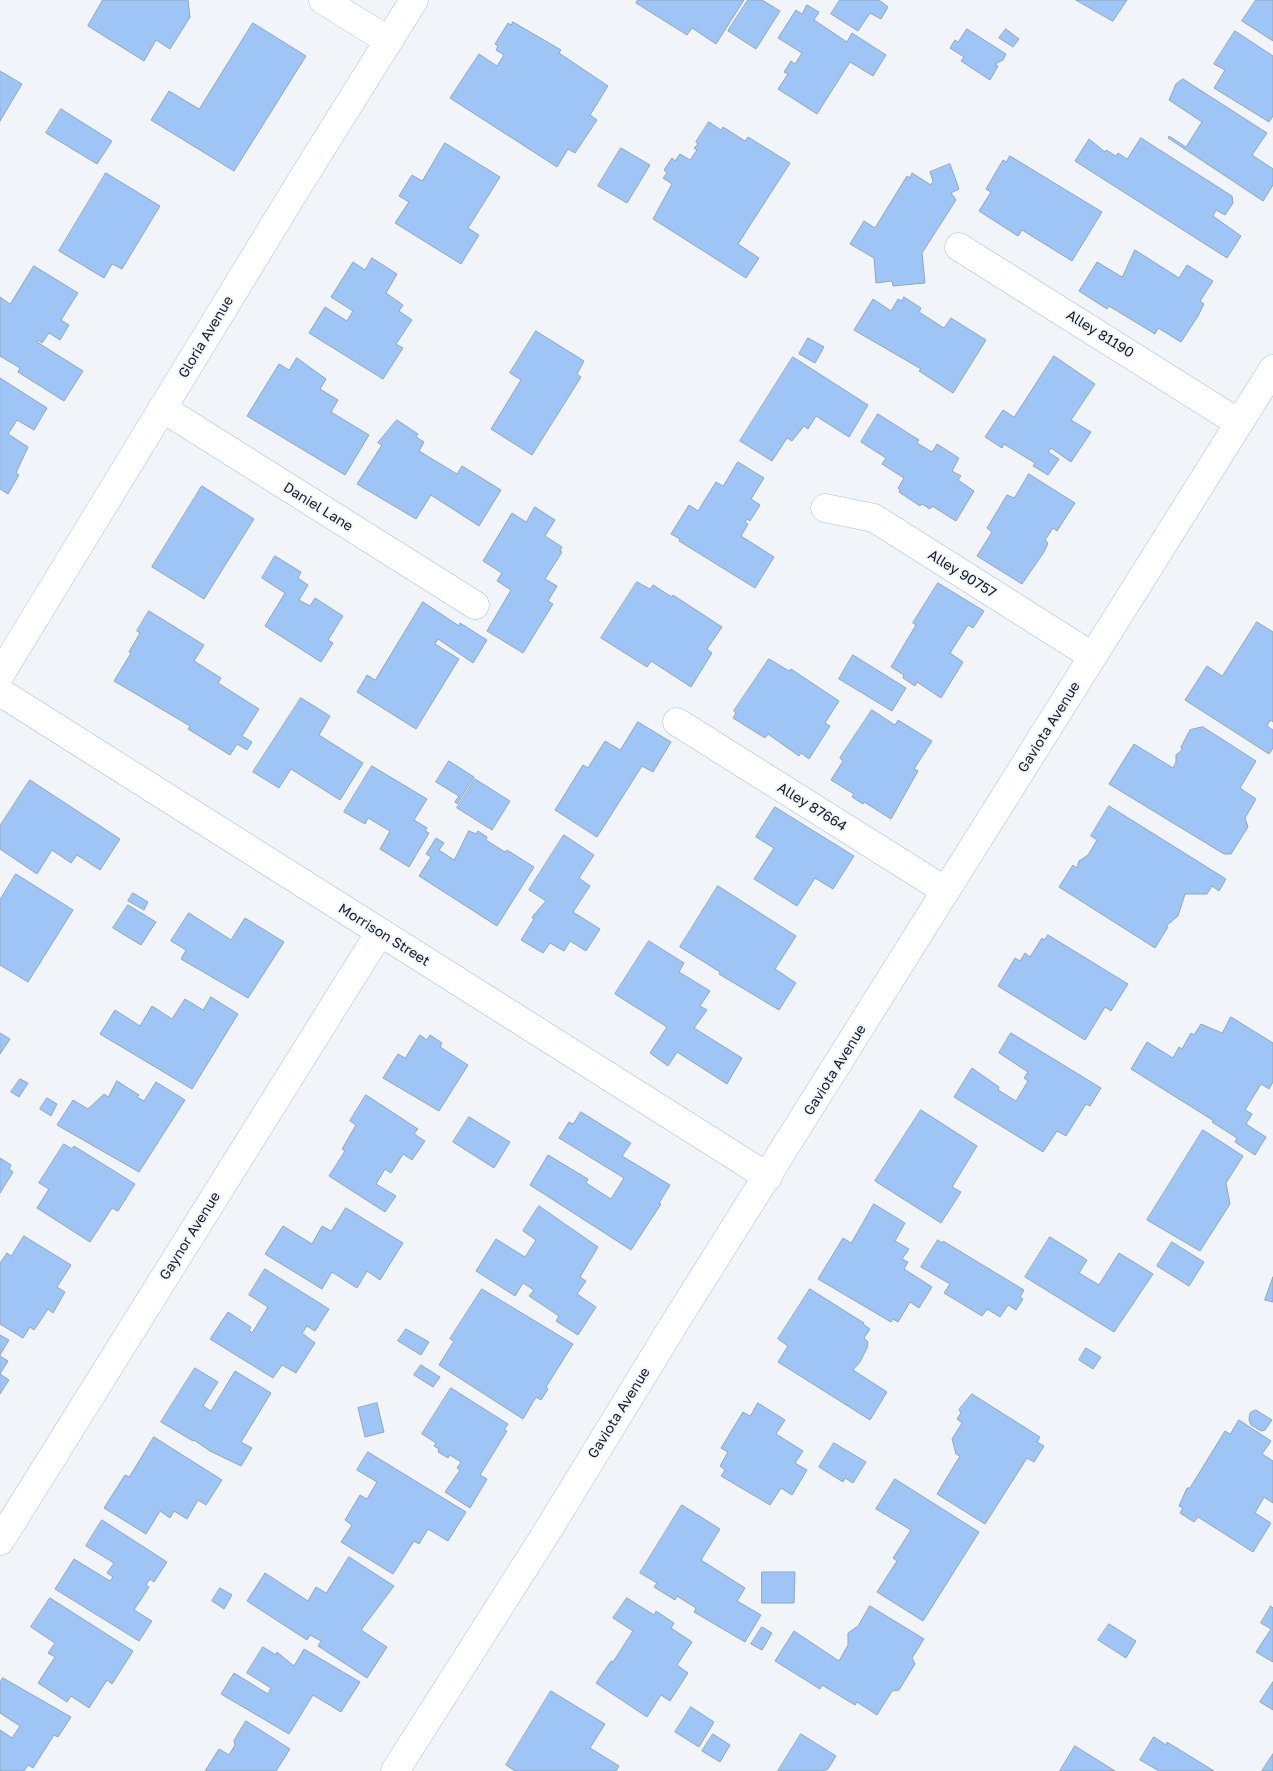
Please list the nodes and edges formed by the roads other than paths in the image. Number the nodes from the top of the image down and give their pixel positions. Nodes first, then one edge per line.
1 (323, 0) edge
2 (414, 0) edge
3 (388, 41) junction
4 (959, 247) dead end
5 (1273, 369) edge
6 (162, 408) junction
7 (1239, 423) junction
8 (825, 508) dead end
9 (475, 605) dead end
10 (1092, 656) junction
11 (0, 675) edge
12 (0, 692) edge
13 (677, 722) dead end
14 (946, 891) junction
15 (380, 932) junction
16 (768, 1177) junction
17 (0, 1541) edge
18 (395, 1771) edge

1 - 3 street
2 - 3 street, Gloria Avenue
3 - 6 street, Gloria Avenue
4 - 7 street, Alley 81190
5 - 7 street, Gaviota Avenue
6 - 9 street, Daniel Lane
6 - 11 street, Gloria Avenue
7 - 10 street, Gaviota Avenue
8 - 10 street, Alley 90757
10 - 14 street, Gaviota Avenue
12 - 15 street, Morrison Street
13 - 14 street, Alley 87664
14 - 16 street, Gaviota Avenue
15 - 16 street, Morrison Street
15 - 17 street, Gaynor Avenue
16 - 18 street, Gaviota Avenue

